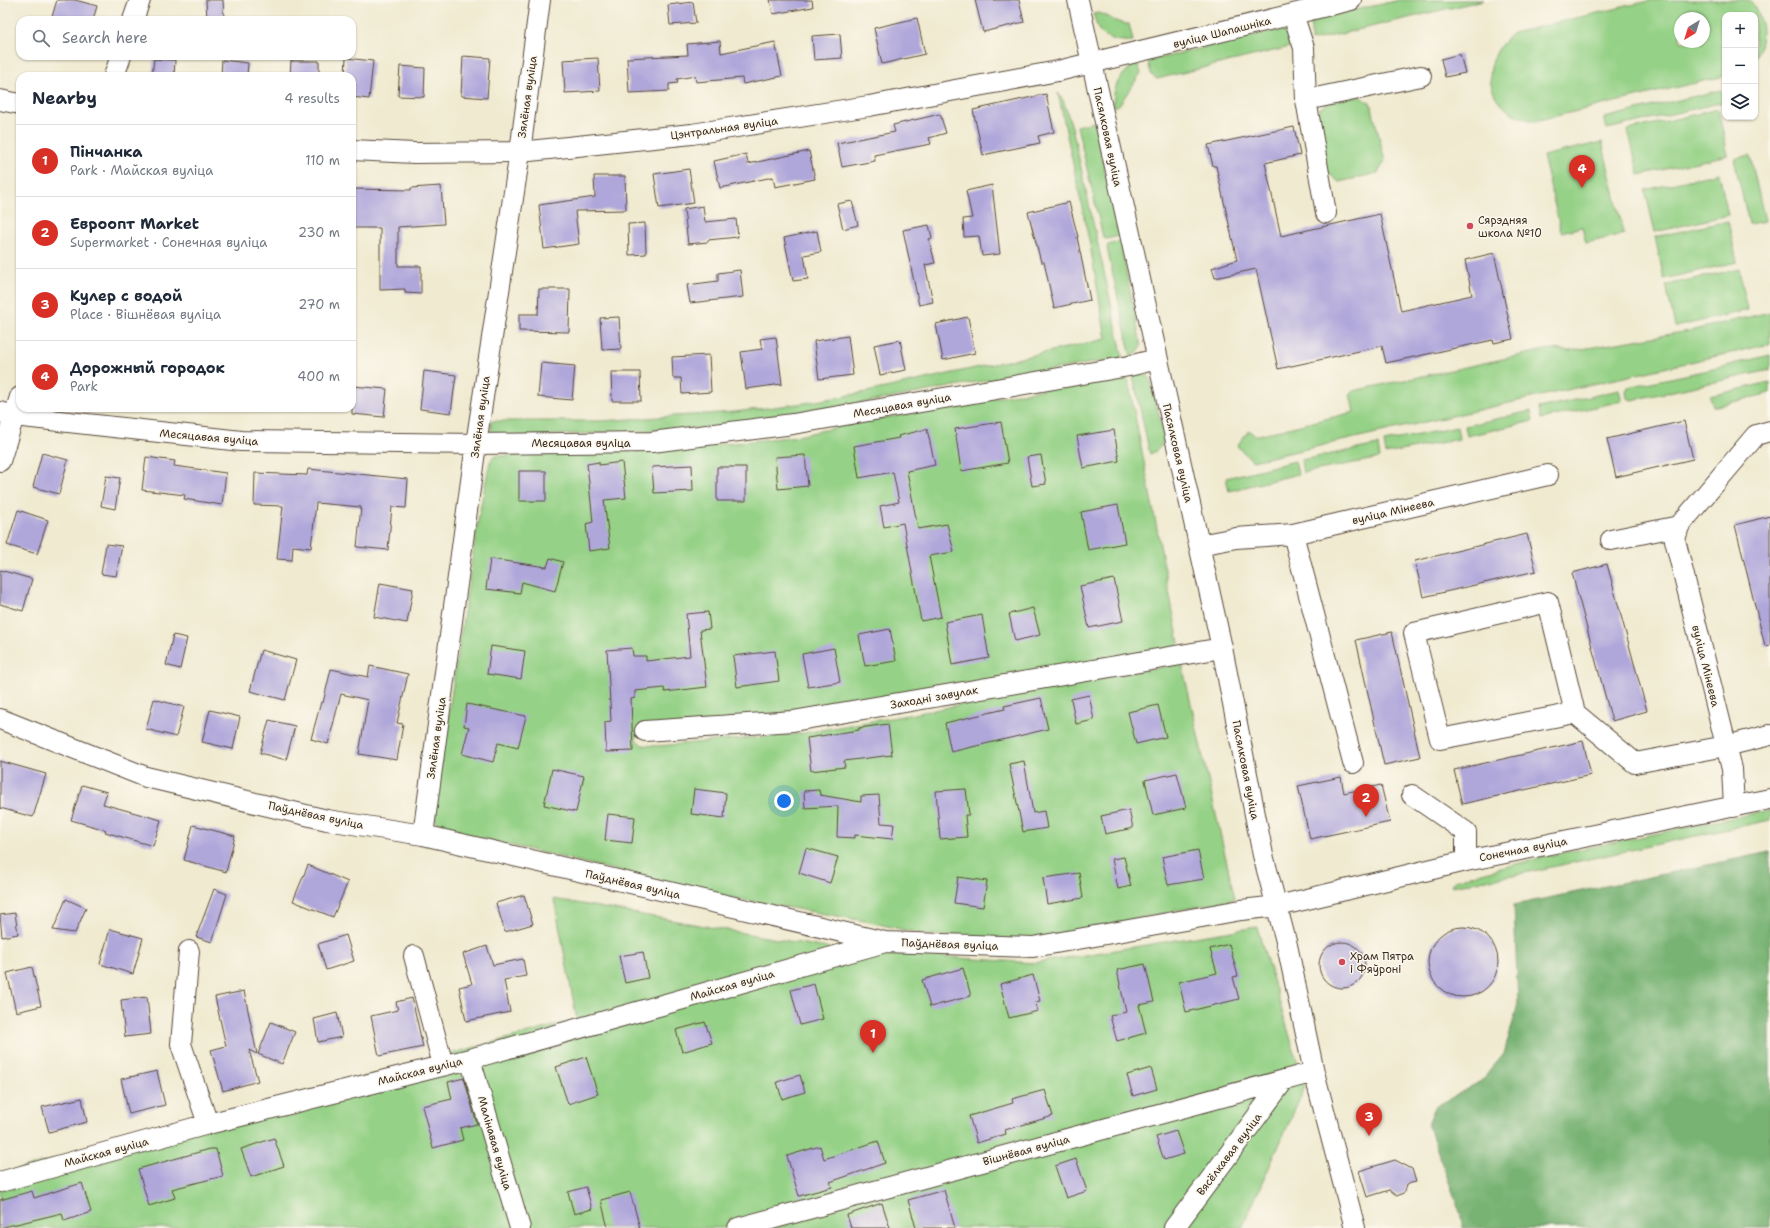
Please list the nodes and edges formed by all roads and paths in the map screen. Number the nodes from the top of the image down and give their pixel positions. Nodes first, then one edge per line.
1 (140, 0) edge
2 (540, 0) edge
3 (1078, 0) edge
4 (1351, 0) edge
5 (1293, 14) junction
6 (134, 16) edge
7 (120, 60) edge
8 (1092, 63) junction
9 (115, 72) edge
10 (1420, 76) dead end
11 (0, 100) edge
12 (1306, 100) junction
13 (16, 103) edge
14 (356, 150) edge
15 (520, 152) junction
16 (1326, 212) dead end
17 (1157, 360) junction
18 (16, 402) edge
19 (7, 414) edge
20 (1770, 431) edge
21 (476, 444) junction
22 (0, 462) edge
23 (1548, 475) dead end
24 (1679, 526) junction
25 (1293, 534) junction
26 (1611, 540) dead end
27 (1199, 545) junction
28 (1222, 648) junction
29 (1575, 713) junction
30 (0, 719) edge
31 (645, 731) dead end
32 (1770, 735) edge
33 (1726, 746) junction
34 (1353, 763) dead end
35 (1412, 795) dead end
36 (1770, 799) edge
37 (1734, 807) junction
38 (423, 835) junction
39 (1466, 861) junction
40 (1278, 906) junction
41 (885, 942) junction
42 (188, 951) dead end
43 (414, 956) dead end
44 (470, 1059) junction
45 (443, 1065) junction
46 (1314, 1072) junction
47 (1284, 1080) junction
48 (205, 1116) junction
49 (0, 1182) edge
50 (520, 1228) edge
51 (738, 1228) edge
52 (1174, 1228) edge
53 (1356, 1228) edge

1 - 6 street
2 - 15 street, Зялёная вуліца
3 - 8 street, Пасялковая вуліца
4 - 5 street, вуліца Шапашніка
5 - 8 street, вуліца Шапашніка
5 - 12 street
7 - 9 street
8 - 15 street, Цэнтральная вуліца
8 - 17 street, Пасялковая вуліца
10 - 12 street
11 - 13 street
12 - 16 street
14 - 15 street, Цэнтральная вуліца
15 - 21 street, Зялёная вуліца
17 - 21 street, Месяцавая вуліца
17 - 27 street, Пасялковая вуліца
18 - 19 street
19 - 21 street, Месяцавая вуліца
19 - 22 street
20 - 24 street
21 - 38 street, Зялёная вуліца
23 - 25 street, вуліца Мінеева
24 - 26 street
24 - 33 street, вуліца Мінеева
25 - 27 street, вуліца Мінеева
25 - 34 street
27 - 28 street, Пасялковая вуліца
28 - 31 street, Заходні завулак
28 - 40 street, Пасялковая вуліца
29 - 29 street
29 - 33 street
30 - 38 street, Паўднёвая вуліца
32 - 33 street
33 - 37 street, вуліца Мінеева
35 - 39 street
36 - 37 street, Сонечная вуліца
37 - 39 street, Сонечная вуліца
38 - 41 street, Паўднёвая вуліца
39 - 40 street, Сонечная вуліца
40 - 41 street, Паўднёвая вуліца
40 - 46 street, Пасялковая вуліца
41 - 44 street, Майская вуліца
42 - 48 street
43 - 45 street
44 - 45 street, Майская вуліца
44 - 50 street, Малінавая вуліца
45 - 48 street, Майская вуліца
46 - 47 street, Вішнёвая вуліца
46 - 53 street, Пасялковая вуліца
47 - 51 street, Вішнёвая вуліца
47 - 52 street, Вясёлкавая вуліца
48 - 49 street, Майская вуліца

